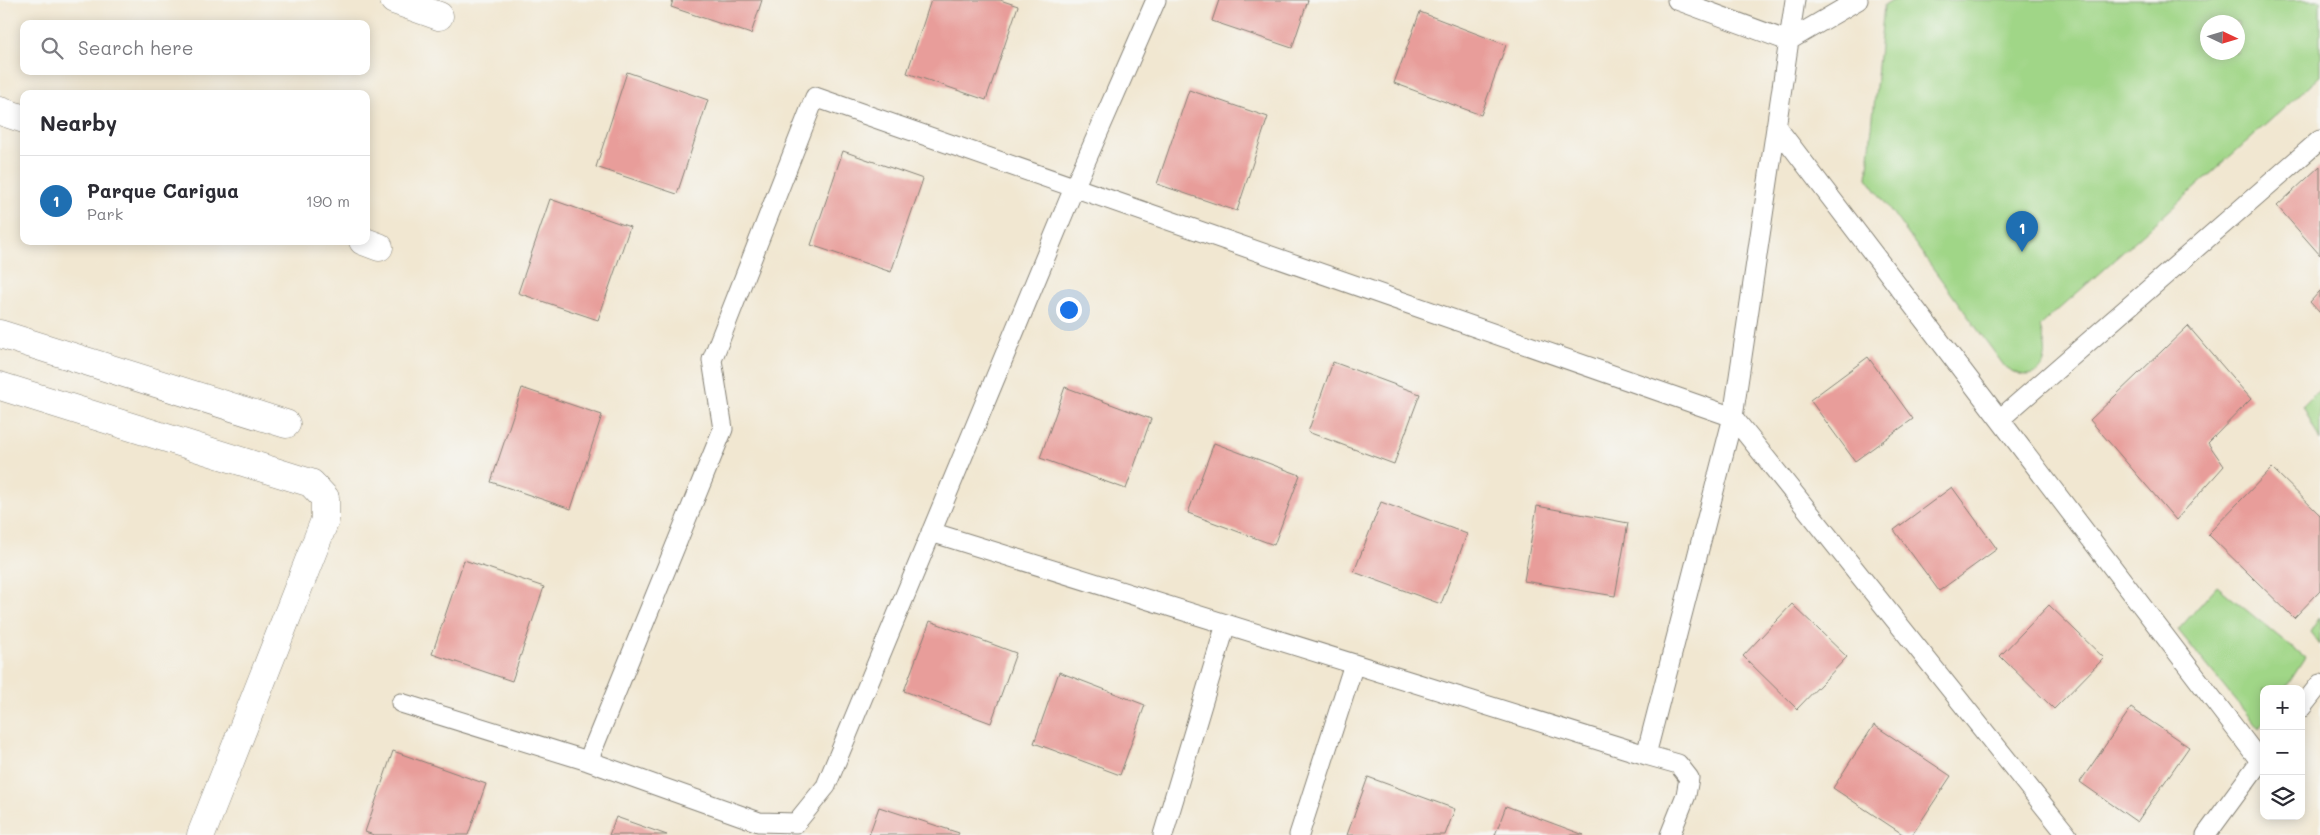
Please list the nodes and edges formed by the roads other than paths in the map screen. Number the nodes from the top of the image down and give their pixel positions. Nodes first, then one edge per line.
1 (394, 0) edge
2 (1156, 0) edge
3 (1678, 0) edge
4 (1795, 0) edge
5 (1858, 0) edge
6 (439, 16) dead end
7 (1788, 41) junction
8 (0, 111) edge
9 (20, 118) edge
10 (1776, 126) junction
11 (2320, 140) edge
12 (1074, 188) junction
13 (0, 334) edge
14 (0, 386) edge
15 (1733, 417) junction
16 (2000, 419) junction
17 (286, 424) dead end
18 (930, 532) junction
19 (1226, 624) junction
20 (1354, 664) junction
21 (2320, 684) edge
22 (401, 703) dead end
23 (2305, 703) edge
24 (1646, 755) junction
25 (2260, 755) edge
26 (588, 761) junction
27 (2260, 761) edge
28 (201, 835) edge
29 (1163, 835) edge
30 (1299, 835) edge
31 (1670, 835) edge
32 (2067, 835) edge
33 (2206, 835) edge

1 - 6 street
2 - 12 lane
3 - 7 lane
4 - 7 lane
5 - 7 lane
7 - 10 lane
8 - 9 street
10 - 15 lane
10 - 16 lane
11 - 16 lane
12 - 15 lane
12 - 18 lane
12 - 26 lane
13 - 17 street
14 - 28 street
15 - 24 lane
15 - 32 lane
16 - 25 lane
18 - 19 lane
18 - 26 lane
19 - 20 lane
19 - 29 lane
20 - 24 lane
20 - 30 lane
21 - 23 lane
22 - 26 lane
24 - 31 lane
27 - 33 lane

